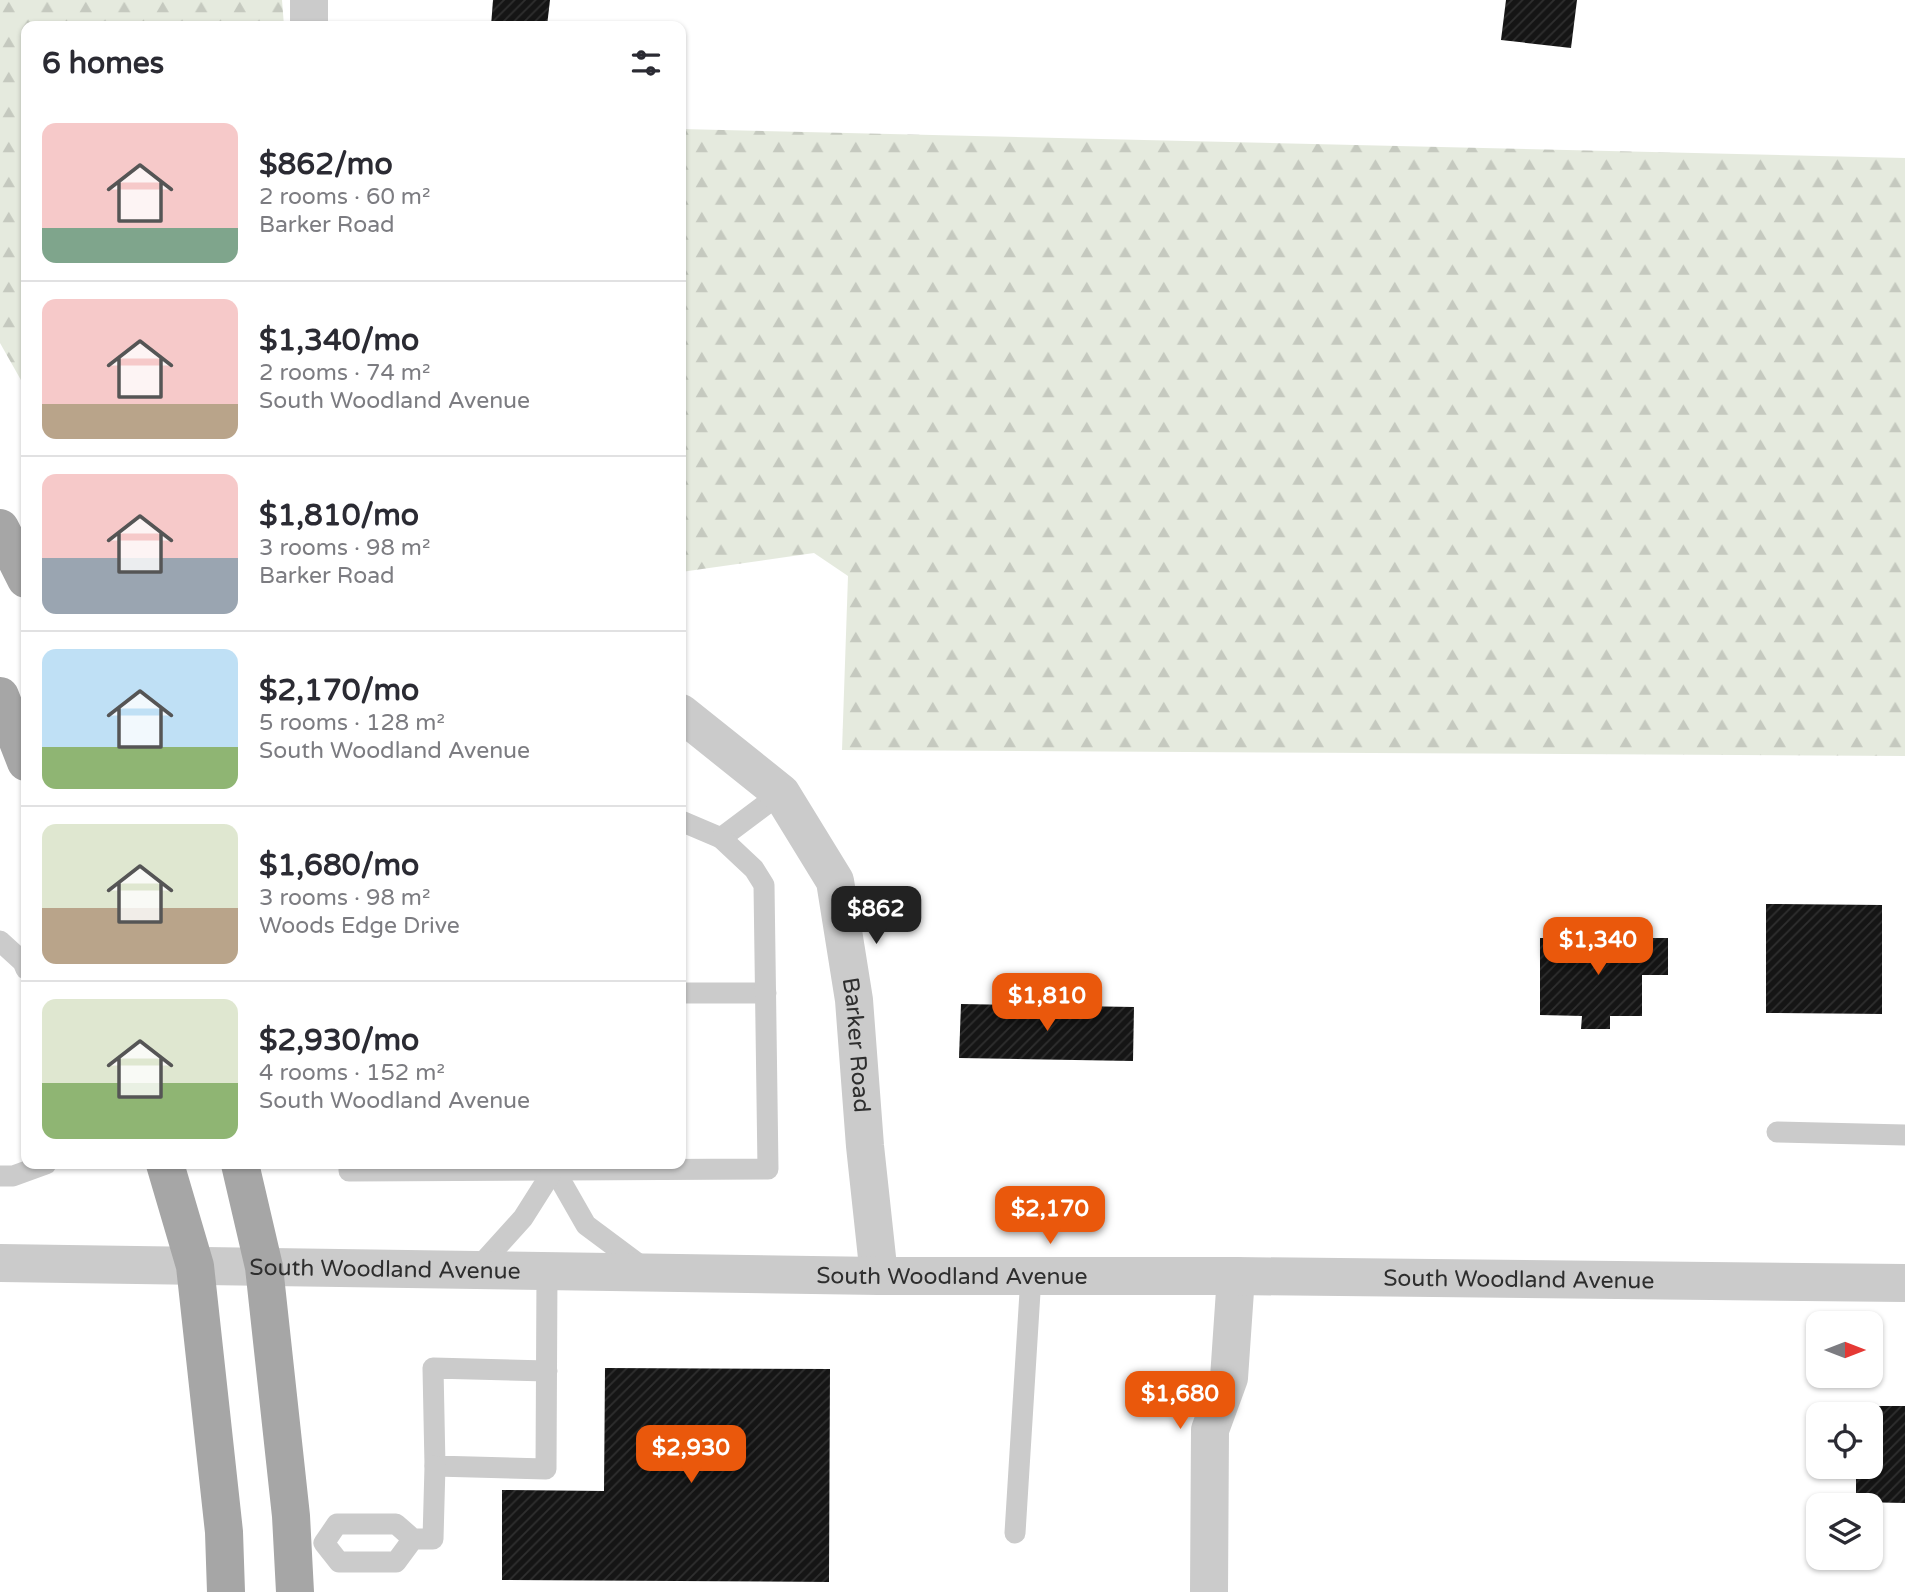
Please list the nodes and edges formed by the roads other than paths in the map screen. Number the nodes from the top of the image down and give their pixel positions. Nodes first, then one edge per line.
1 (309, 0) edge
2 (309, 21) edge
3 (0, 527) edge
4 (21, 569) edge
5 (0, 696) edge
6 (686, 717) edge
7 (21, 749) edge
8 (781, 793) junction
9 (686, 823) edge
10 (721, 838) junction
11 (0, 941) edge
12 (21, 960) edge
13 (686, 993) edge
14 (766, 993) junction
15 (1777, 1132) dead end
16 (1905, 1135) edge
17 (686, 1167) edge
18 (32, 1169) edge
19 (166, 1169) edge
20 (241, 1169) edge
21 (553, 1169) edge
22 (555, 1169) edge
23 (0, 1175) edge
24 (0, 1263) edge
25 (195, 1266) junction
26 (264, 1266) junction
27 (477, 1270) junction
28 (547, 1271) junction
29 (649, 1272) junction
30 (879, 1276) junction
31 (1031, 1276) junction
32 (1236, 1276) junction
33 (1905, 1283) edge
34 (547, 1371) junction
35 (435, 1466) junction
36 (1015, 1533) dead end
37 (413, 1539) junction
38 (308, 1544) junction
39 (226, 1592) edge
40 (295, 1592) edge
41 (1209, 1592) edge

1 - 2 street
3 - 4 main road
5 - 7 main road
6 - 8 street, Barker Road
8 - 10 lane
8 - 30 street, Barker Road
9 - 10 lane
10 - 14 lane
11 - 12 lane
13 - 14 lane
14 - 17 lane
15 - 16 lane
18 - 23 lane
19 - 25 main road
20 - 26 main road
21 - 27 lane
22 - 29 lane
24 - 25 street, South Woodland Avenue
25 - 26 street, South Woodland Avenue
25 - 39 main road
26 - 27 street, South Woodland Avenue
26 - 38 main road
27 - 28 street, South Woodland Avenue
28 - 29 street, South Woodland Avenue
28 - 34 lane
29 - 30 street, South Woodland Avenue
30 - 31 street, South Woodland Avenue
31 - 32 street, South Woodland Avenue
31 - 36 lane
32 - 33 street, South Woodland Avenue
32 - 41 street
34 - 35 lane
34 - 35 lane
35 - 37 lane
37 - 38 lane
37 - 38 lane
38 - 40 main road

